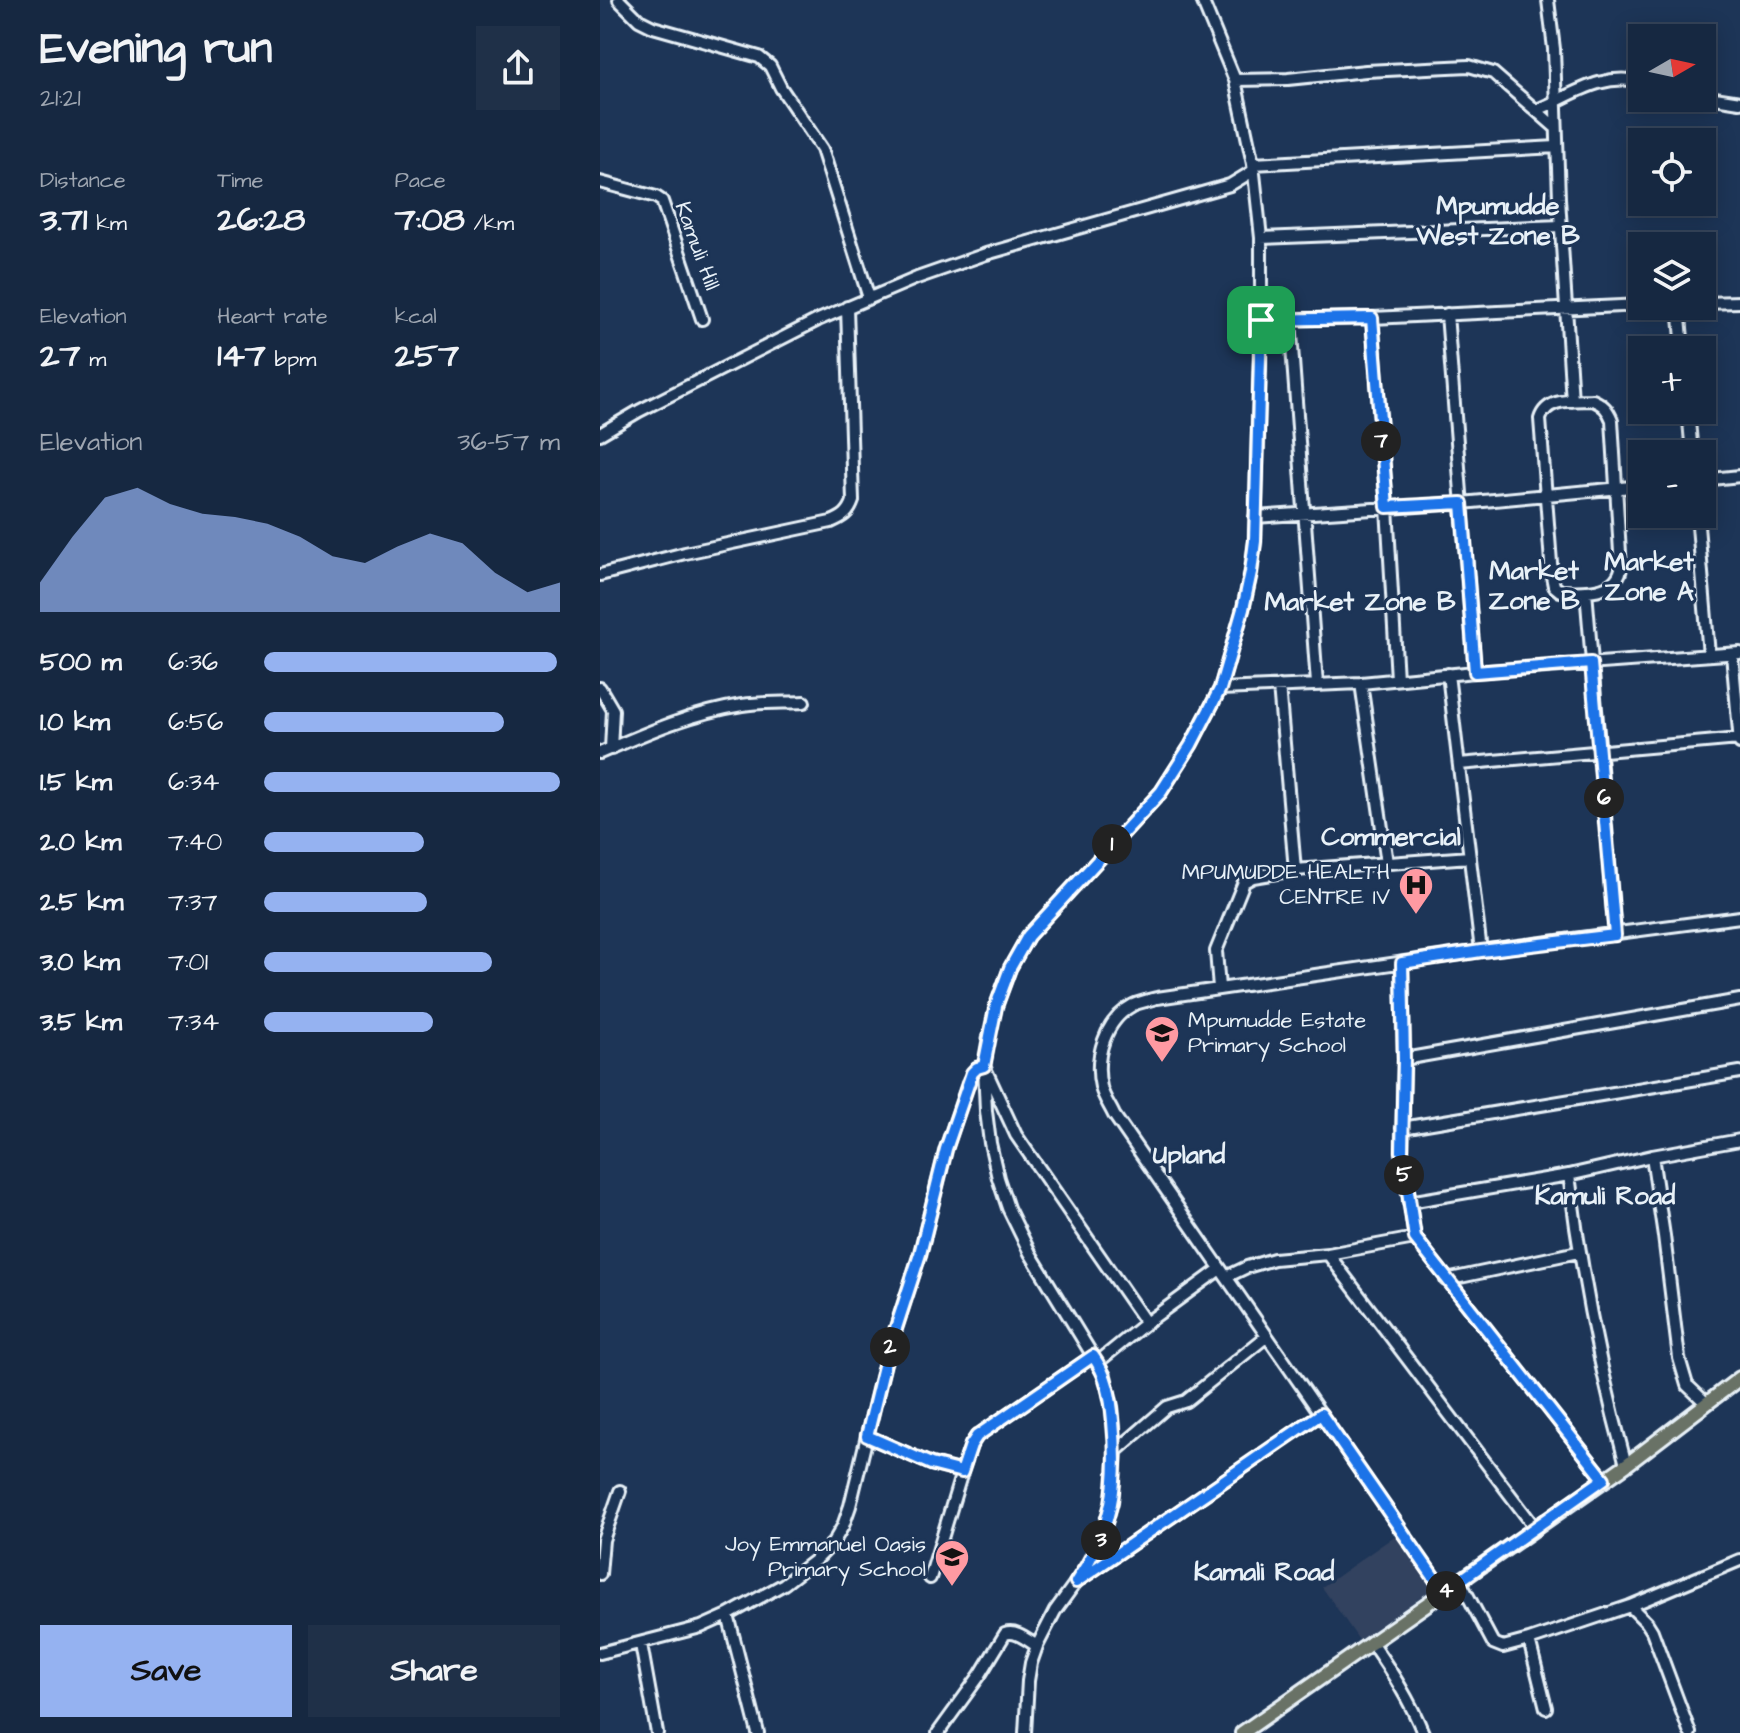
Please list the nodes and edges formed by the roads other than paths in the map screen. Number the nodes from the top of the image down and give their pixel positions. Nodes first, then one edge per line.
1 (619, 0) edge
2 (1202, 0) edge
3 (1548, 0) edge
4 (1235, 80) junction
5 (1628, 80) edge
6 (1716, 98) edge
7 (1556, 102) junction
8 (1740, 102) edge
9 (1537, 110) junction
10 (1555, 127) junction
11 (1557, 147) junction
12 (1253, 168) junction
13 (600, 182) edge
14 (1230, 185) junction
15 (1256, 192) junction
16 (1561, 226) junction
17 (1261, 238) junction
18 (869, 298) junction
19 (1740, 302) edge
20 (1716, 303) edge
21 (1628, 306) edge
22 (847, 307) junction
23 (1567, 309) junction
24 (1447, 314) junction
25 (1372, 318) junction
26 (702, 319) dead end
27 (1261, 320) junction
28 (1290, 320) junction
29 (1572, 401) junction
30 (600, 434) edge
31 (1740, 476) edge
32 (1716, 479) edge
33 (1628, 488) edge
34 (1618, 489) junction
35 (1545, 496) junction
36 (1462, 503) junction
37 (1387, 507) junction
38 (1305, 513) junction
39 (1255, 517) junction
40 (1698, 528) edge
41 (600, 575) edge
42 (1586, 591) junction
43 (1736, 653) edge
44 (1709, 655) junction
45 (1591, 663) junction
46 (1475, 672) junction
47 (1448, 674) junction
48 (1397, 679) junction
49 (1361, 683) junction
50 (1317, 684) junction
51 (1279, 686) junction
52 (600, 688) edge
53 (1220, 689) junction
54 (804, 702) dead end
55 (1740, 742) edge
56 (605, 751) edge
57 (1600, 752) junction
58 (1459, 764) junction
59 (1470, 857) junction
60 (1387, 863) junction
61 (1295, 870) junction
62 (1740, 917) edge
63 (1615, 935) junction
64 (1481, 951) junction
65 (1402, 963) junction
66 (1219, 988) junction
67 (1740, 1000) edge
68 (1404, 1059) junction
69 (984, 1066) junction
70 (1740, 1072) edge
71 (1402, 1128) junction
72 (1740, 1140) edge
73 (1652, 1156) junction
74 (1569, 1175) junction
75 (1409, 1202) junction
76 (1415, 1238) junction
77 (1578, 1252) junction
78 (1328, 1254) junction
79 (1223, 1273) junction
80 (1446, 1280) junction
81 (1146, 1323) junction
82 (1267, 1336) junction
83 (1096, 1359) junction
84 (1740, 1378) edge
85 (1706, 1403) junction
86 (1321, 1414) junction
87 (867, 1436) junction
88 (1116, 1451) junction
89 (1626, 1465) junction
90 (962, 1472) junction
91 (1604, 1479) junction
92 (620, 1491) dead end
93 (1536, 1529) junction
94 (1740, 1560) edge
95 (600, 1574) edge
96 (930, 1578) dead end
97 (1460, 1581) junction
98 (1076, 1582) junction
99 (1444, 1592) junction
100 (1630, 1606) junction
101 (728, 1615) junction
102 (1529, 1640) junction
103 (1371, 1642) junction
104 (641, 1644) junction
105 (1037, 1646) junction
106 (600, 1653) edge
107 (1546, 1708) dead end
108 (657, 1733) edge
109 (758, 1733) edge
110 (938, 1733) edge
111 (1027, 1733) edge
112 (1242, 1733) edge
113 (1423, 1733) edge
114 (1690, 1733) edge

1 - 18 street
2 - 4 street
3 - 7 street
4 - 9 street
4 - 12 street
5 - 7 street
6 - 8 street
7 - 9 street
7 - 10 street
9 - 10 street
10 - 11 street
11 - 12 street
11 - 16 street
12 - 14 street
12 - 15 street
13 - 26 street, Kamuli Hill
14 - 15 street
14 - 18 street
15 - 17 street
16 - 17 street
16 - 23 street
17 - 27 street
18 - 22 street
19 - 20 street
21 - 23 street
22 - 30 street
22 - 41 street
23 - 24 street
23 - 29 street
24 - 25 street
24 - 36 street
25 - 28 street
25 - 37 street
27 - 28 street
27 - 39 street
28 - 38 street
29 - 34 street
29 - 35 street
31 - 32 street
33 - 34 street
34 - 35 street
34 - 42 street
35 - 36 street
35 - 42 street
36 - 37 street
36 - 46 street
37 - 38 street
37 - 48 street
38 - 39 street
38 - 50 street
39 - 53 street
40 - 44 street
42 - 45 street
43 - 44 street
43 - 55 street
44 - 45 street
45 - 46 street
45 - 57 street
46 - 47 street
47 - 48 street
47 - 58 street
48 - 49 street
49 - 50 street
49 - 60 street
50 - 51 street
51 - 53 street
51 - 61 street
52 - 56 street
53 - 69 street
54 - 56 street
55 - 57 street
57 - 58 street
57 - 63 street
58 - 59 street
59 - 60 street
59 - 64 street
60 - 61 street
61 - 66 street
62 - 63 street
63 - 64 street
64 - 65 street
65 - 66 street
65 - 68 street
66 - 79 street
67 - 68 street
68 - 71 street
69 - 81 street
69 - 83 street
69 - 87 street
70 - 71 street
71 - 75 street
72 - 73 street
73 - 74 street
73 - 85 street
74 - 75 street
74 - 77 street
75 - 76 street
76 - 78 street
76 - 80 street
77 - 80 street
77 - 89 street
78 - 79 street
78 - 93 street
79 - 81 street
79 - 82 street
80 - 91 street
81 - 83 street
82 - 86 street
82 - 88 street
83 - 88 street
83 - 90 street
84 - 85 main road
85 - 89 main road
86 - 98 street
86 - 99 street
87 - 90 street
87 - 101 street
88 - 98 street
89 - 91 main road
90 - 96 street
91 - 93 main road
92 - 95 street
93 - 97 main road
94 - 100 street
97 - 99 main road
97 - 102 street
98 - 105 street
99 - 103 main road
100 - 102 street
100 - 114 street
101 - 104 street
101 - 109 street
102 - 107 street
103 - 112 main road
103 - 113 street
104 - 106 street
104 - 108 street
105 - 110 street
105 - 111 street

